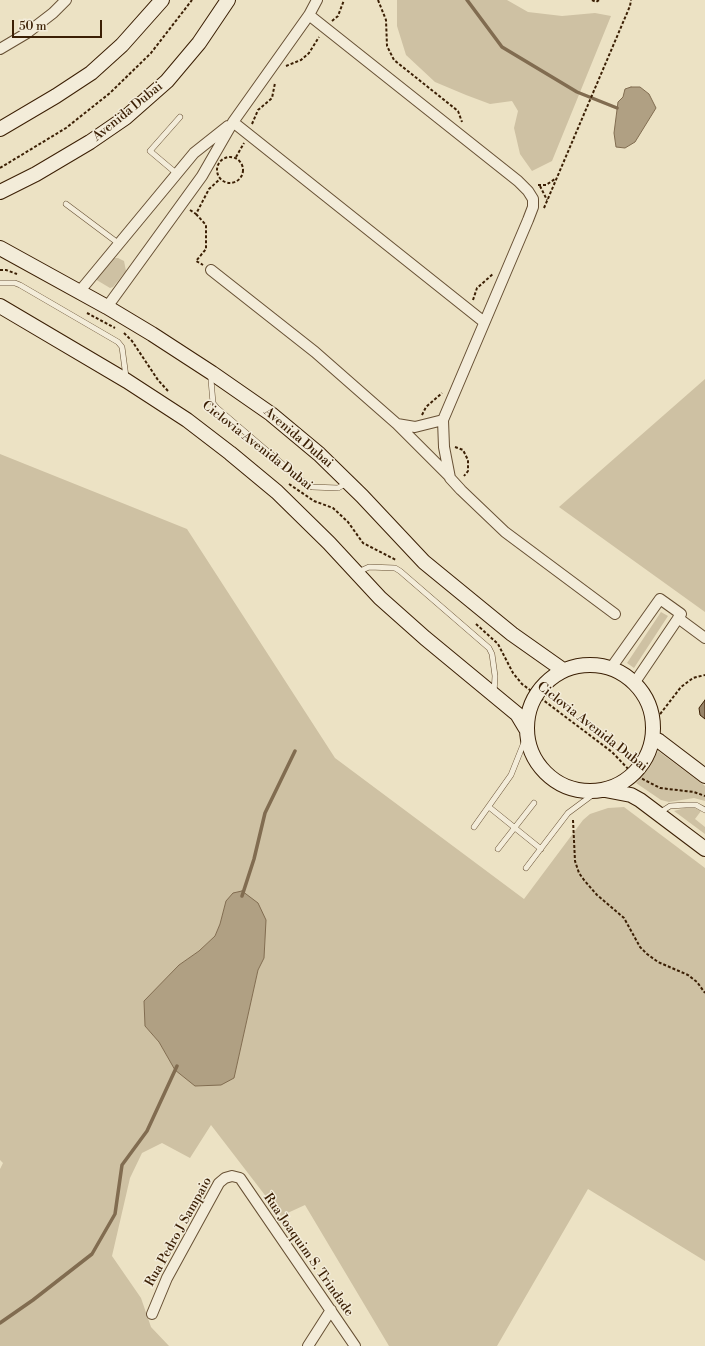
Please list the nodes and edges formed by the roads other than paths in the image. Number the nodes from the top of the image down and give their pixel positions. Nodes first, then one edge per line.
1 (66, 0) edge
2 (162, 0) edge
3 (228, 0) edge
4 (317, 0) edge
5 (309, 15) junction
6 (0, 49) edge
7 (180, 117) dead end
8 (233, 122) junction
9 (0, 129) edge
10 (176, 173) junction
11 (0, 192) edge
12 (66, 204) dead end
13 (118, 243) junction
14 (0, 248) edge
15 (211, 270) road end
16 (0, 283) edge
17 (79, 292) junction
18 (0, 306) edge
19 (107, 307) junction
20 (484, 322) junction
21 (212, 373) junction
22 (127, 381) junction
23 (443, 420) junction
24 (397, 424) junction
25 (453, 481) junction
26 (348, 482) junction
27 (357, 573) junction
28 (615, 614) dead end
29 (678, 618) junction
30 (705, 638) edge
31 (611, 668) junction
32 (564, 670) junction
33 (635, 682) junction
34 (494, 693) junction
35 (526, 732) junction
36 (653, 738) junction
37 (705, 776) edge
38 (602, 790) junction
39 (534, 803) dead end
40 (489, 806) junction
41 (705, 810) edge
42 (658, 813) junction
43 (474, 827) dead end
44 (515, 827) junction
45 (498, 849) dead end
46 (541, 849) junction
47 (705, 849) edge
48 (526, 868) dead end
49 (240, 1178) joint
50 (331, 1310) junction
51 (152, 1314) dead end
52 (308, 1346) edge
53 (355, 1346) edge

1 - 6 street
2 - 9 street
3 - 11 street, Avenida Dubai
4 - 5 street
5 - 8 street
5 - 20 street
7 - 10 lane
8 - 10 street
8 - 19 street
8 - 20 street
10 - 13 street
12 - 13 lane
13 - 17 street
14 - 17 street, Avenida Dubai
15 - 24 street
16 - 22 lane
17 - 19 street, Avenida Dubai
18 - 22 street
19 - 21 street, Avenida Dubai
20 - 23 street
21 - 26 street, Avenida Dubai
21 - 26 lane
22 - 27 street
23 - 24 street
23 - 25 street
24 - 25 street
25 - 28 street
26 - 32 street, Avenida Dubai
27 - 34 street
27 - 34 lane
29 - 30 street
29 - 31 street
29 - 33 street
31 - 32 street
31 - 33 street
32 - 35 street
33 - 36 street
34 - 35 street
35 - 38 street
35 - 40 lane
36 - 37 street
36 - 38 street
38 - 42 street
38 - 46 lane
39 - 44 lane
40 - 43 lane
40 - 44 lane
41 - 42 lane
42 - 47 street
44 - 45 lane
44 - 46 lane
46 - 48 lane
49 - 50 street, Rua Joaquim S. Trindade
49 - 51 street, Rua Pedro J Sampaio
50 - 52 street
50 - 53 street, Rua Joaquim S. Trindade

